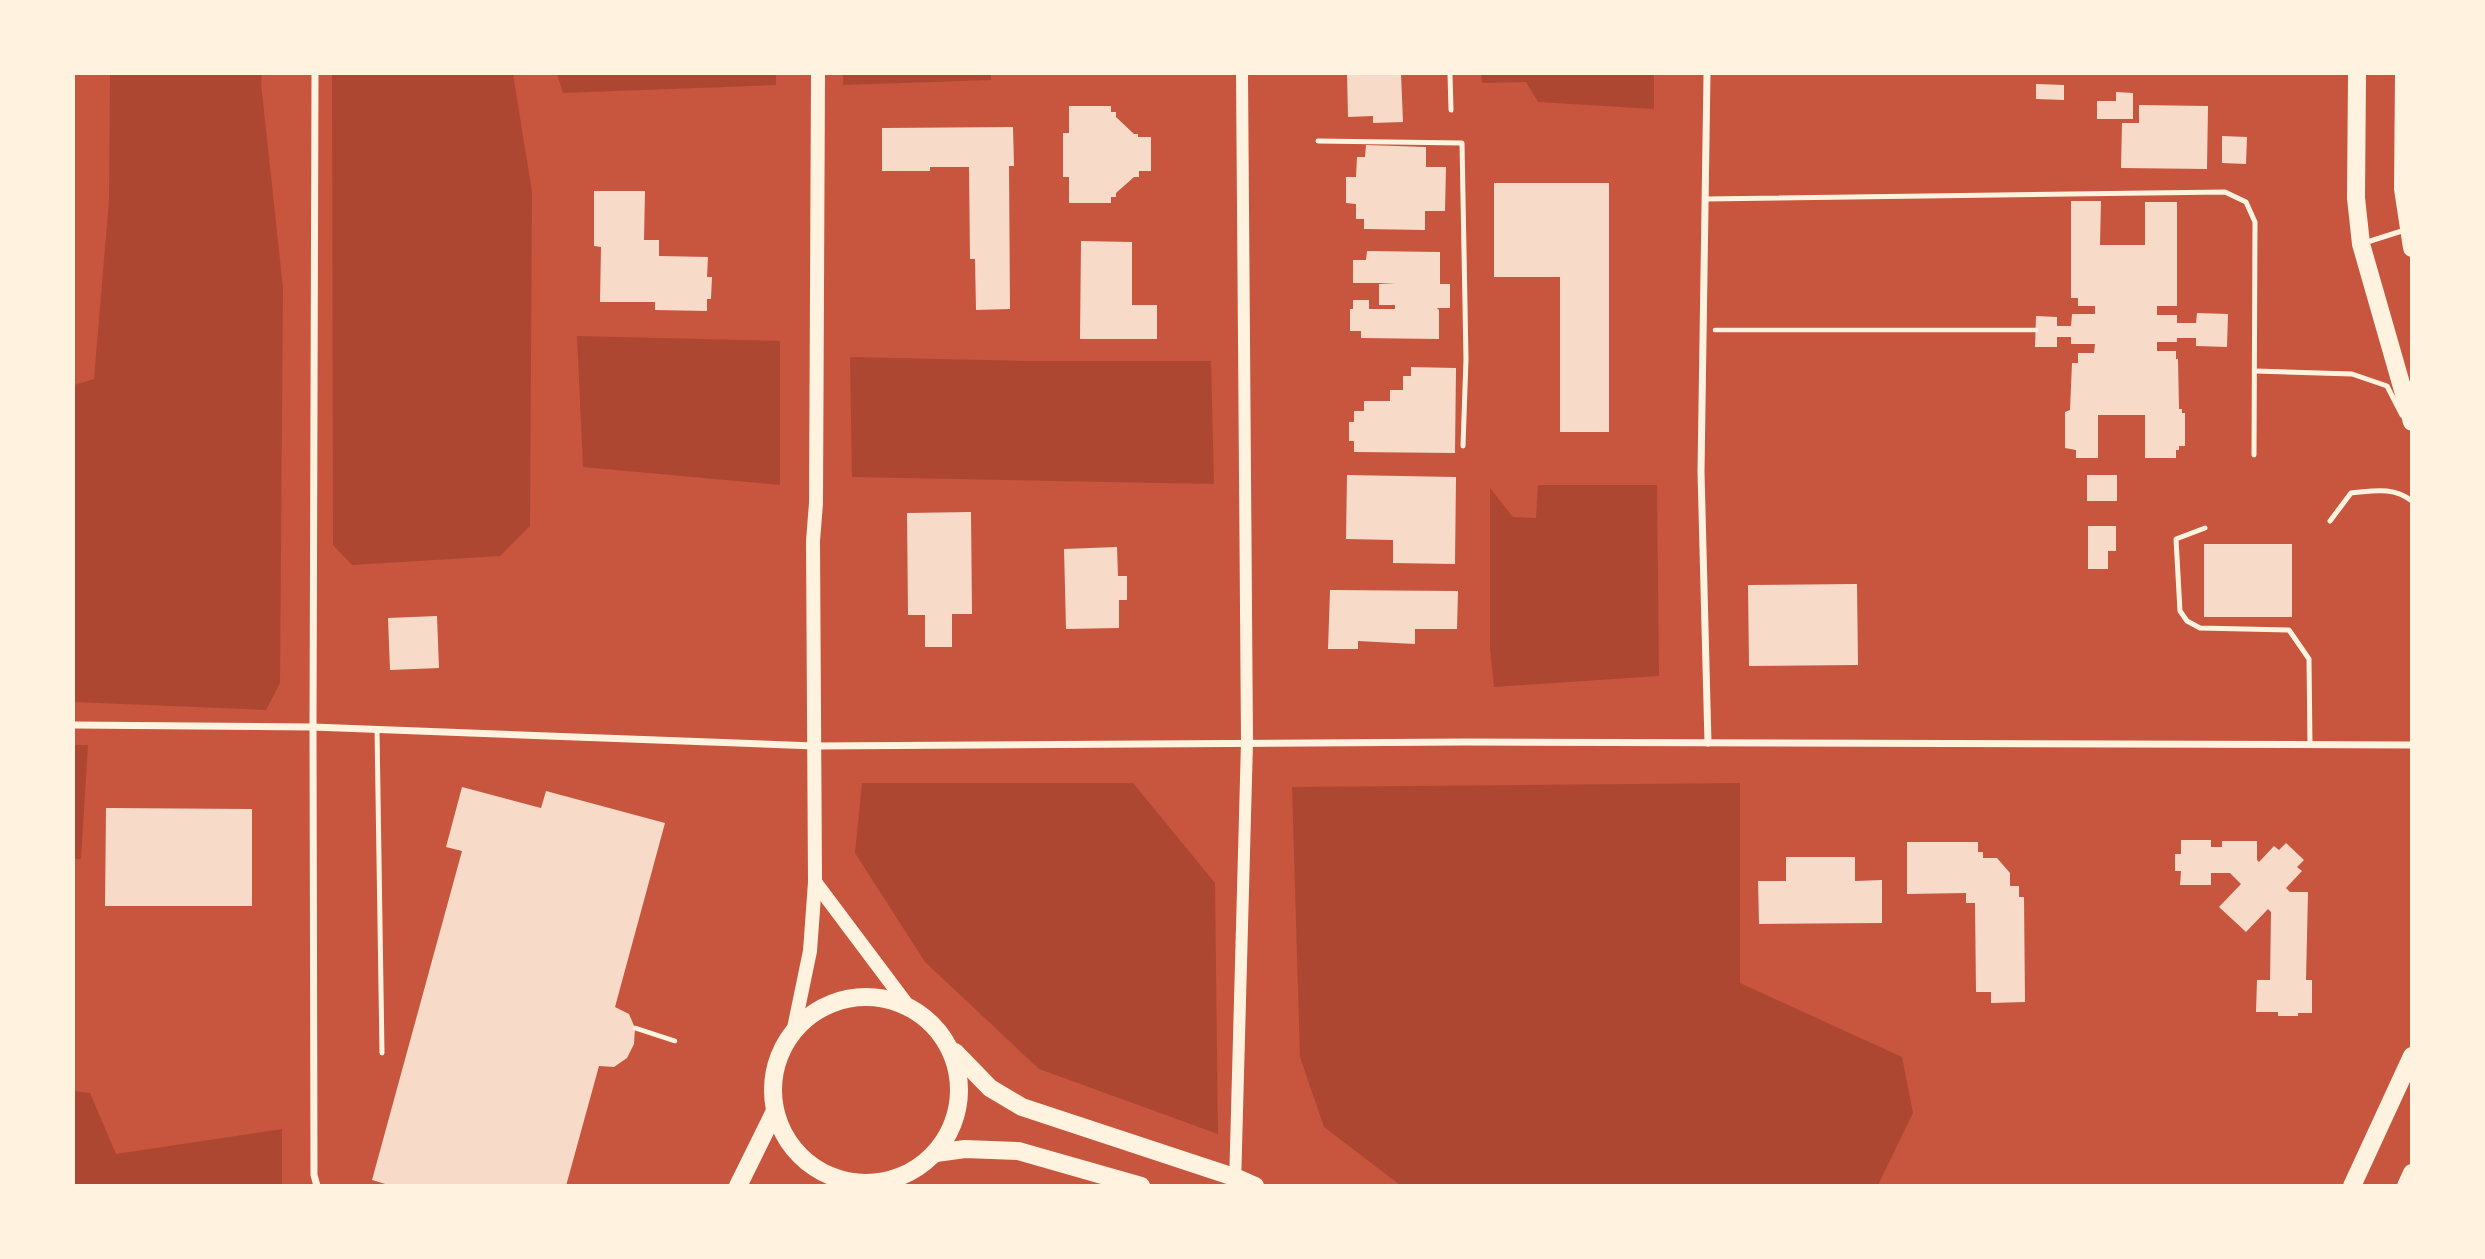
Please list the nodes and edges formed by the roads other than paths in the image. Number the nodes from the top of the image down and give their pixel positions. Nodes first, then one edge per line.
1 (315, 74) edge
2 (818, 74) edge
3 (1242, 74) edge
4 (1450, 74) edge
5 (1707, 74) edge
6 (2357, 74) edge
7 (2404, 74) edge
8 (1451, 110) dead end
9 (1318, 141) dead end
10 (1704, 199) junction
11 (2409, 229) edge
12 (2361, 244) junction
13 (2412, 248) edge
14 (2255, 371) junction
15 (2412, 422) edge
16 (2412, 433) edge
17 (1463, 446) dead end
18 (2254, 455) dead end
19 (2412, 501) edge
20 (2330, 521) dead end
21 (2205, 528) dead end
22 (74, 725) edge
23 (313, 727) junction
24 (377, 730) junction
25 (1247, 742) junction
26 (1707, 743) junction
27 (2309, 745) junction
28 (2412, 745) edge
29 (814, 746) junction
30 (815, 882) junction
31 (908, 1006) junction
32 (793, 1033) junction
33 (948, 1045) junction
34 (382, 1053) dead end
35 (2412, 1056) edge
36 (775, 1111) junction
37 (936, 1153) junction
38 (2412, 1173) edge
39 (1236, 1182) edge
40 (867, 1184) edge
41 (317, 1185) edge
42 (738, 1185) edge
43 (1141, 1185) edge
44 (1255, 1185) edge
45 (2352, 1185) edge
46 (2406, 1185) edge

1 - 23 street
2 - 29 main road
3 - 25 street
4 - 8 lane
5 - 10 street
6 - 12 main road
7 - 11 main road
9 - 17 lane
10 - 14 lane
10 - 26 street
11 - 12 lane
11 - 13 main road
12 - 15 main road
14 - 16 lane
14 - 18 lane
19 - 20 lane
21 - 27 lane
22 - 23 street
23 - 24 street
23 - 41 street
24 - 29 street
24 - 34 lane
25 - 26 street
25 - 29 street
25 - 39 street
26 - 27 street
27 - 28 street
29 - 30 main road
30 - 31 main road
30 - 32 main road
31 - 32 main road
31 - 33 main road
32 - 36 main road
33 - 37 main road
33 - 39 main road
35 - 45 main road
36 - 40 main road
36 - 42 main road
37 - 40 main road
37 - 43 main road
38 - 46 main road
39 - 44 main road

